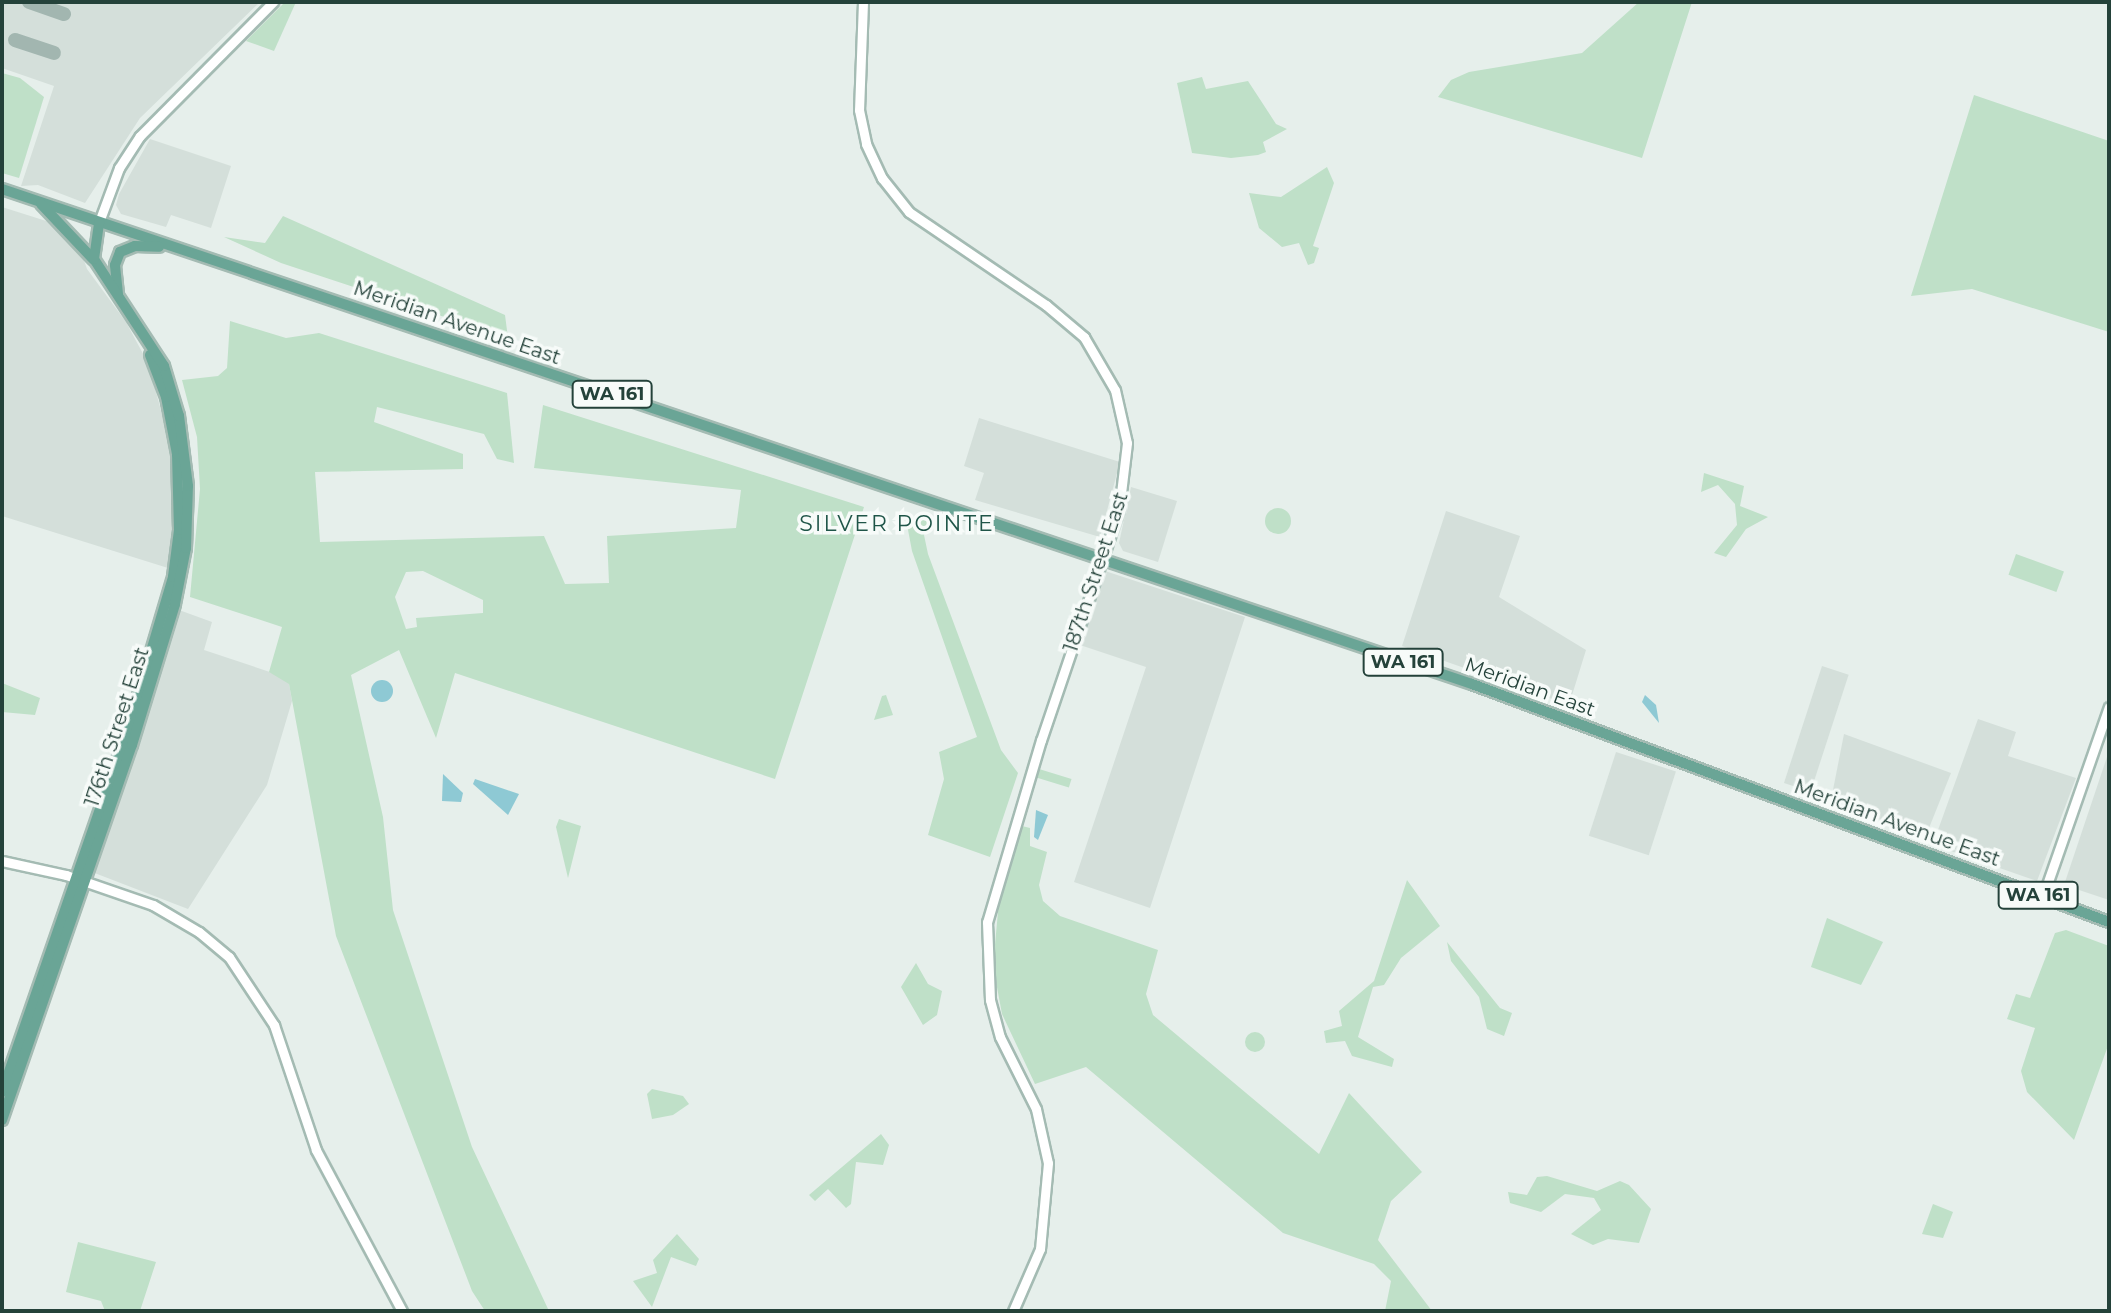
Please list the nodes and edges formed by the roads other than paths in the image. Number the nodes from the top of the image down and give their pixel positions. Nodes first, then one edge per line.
1 (273, 2) edge
2 (863, 2) edge
3 (2, 189) edge
4 (36, 201) junction
5 (99, 222) junction
6 (176, 248) junction
7 (94, 259) junction
8 (118, 296) junction
9 (145, 341) junction
10 (157, 372) junction
11 (179, 416) junction
12 (1102, 559) junction
13 (2109, 707) edge
14 (1717, 775) joint
15 (2, 861) edge
16 (78, 879) junction
17 (2043, 896) junction
18 (2109, 922) edge
19 (8, 1073) junction
20 (2, 1092) edge
21 (2, 1104) edge
22 (2, 1120) edge
23 (402, 1311) edge
24 (1013, 1311) edge

1 - 5 street
2 - 12 street, 187th Street East
3 - 4 main road, Meridian Avenue East / WA 161
4 - 5 main road, Meridian Avenue East / WA 161
4 - 7 main road, 176th Street East
5 - 6 main road, Meridian Avenue East / WA 161
5 - 7 main road
6 - 8 main road
6 - 12 main road, Meridian Avenue East / WA 161
7 - 8 main road, 176th Street East
8 - 9 main road, 176th Street East
9 - 10 main road, 176th Street East
9 - 11 main road, 176th Street East
10 - 11 main road
10 - 16 main road, 176th Street East
11 - 16 main road, 176th Street East
12 - 14 main road, Meridian East / WA 161
12 - 24 street, 187th Street East
13 - 17 street
14 - 17 main road, Meridian Avenue East / WA 161
15 - 16 street
16 - 19 main road, 176th Street East
16 - 22 main road, 176th Street East
16 - 23 street
17 - 18 main road, Meridian Avenue East / WA 161
19 - 20 main road, 176th Street East
19 - 21 main road

